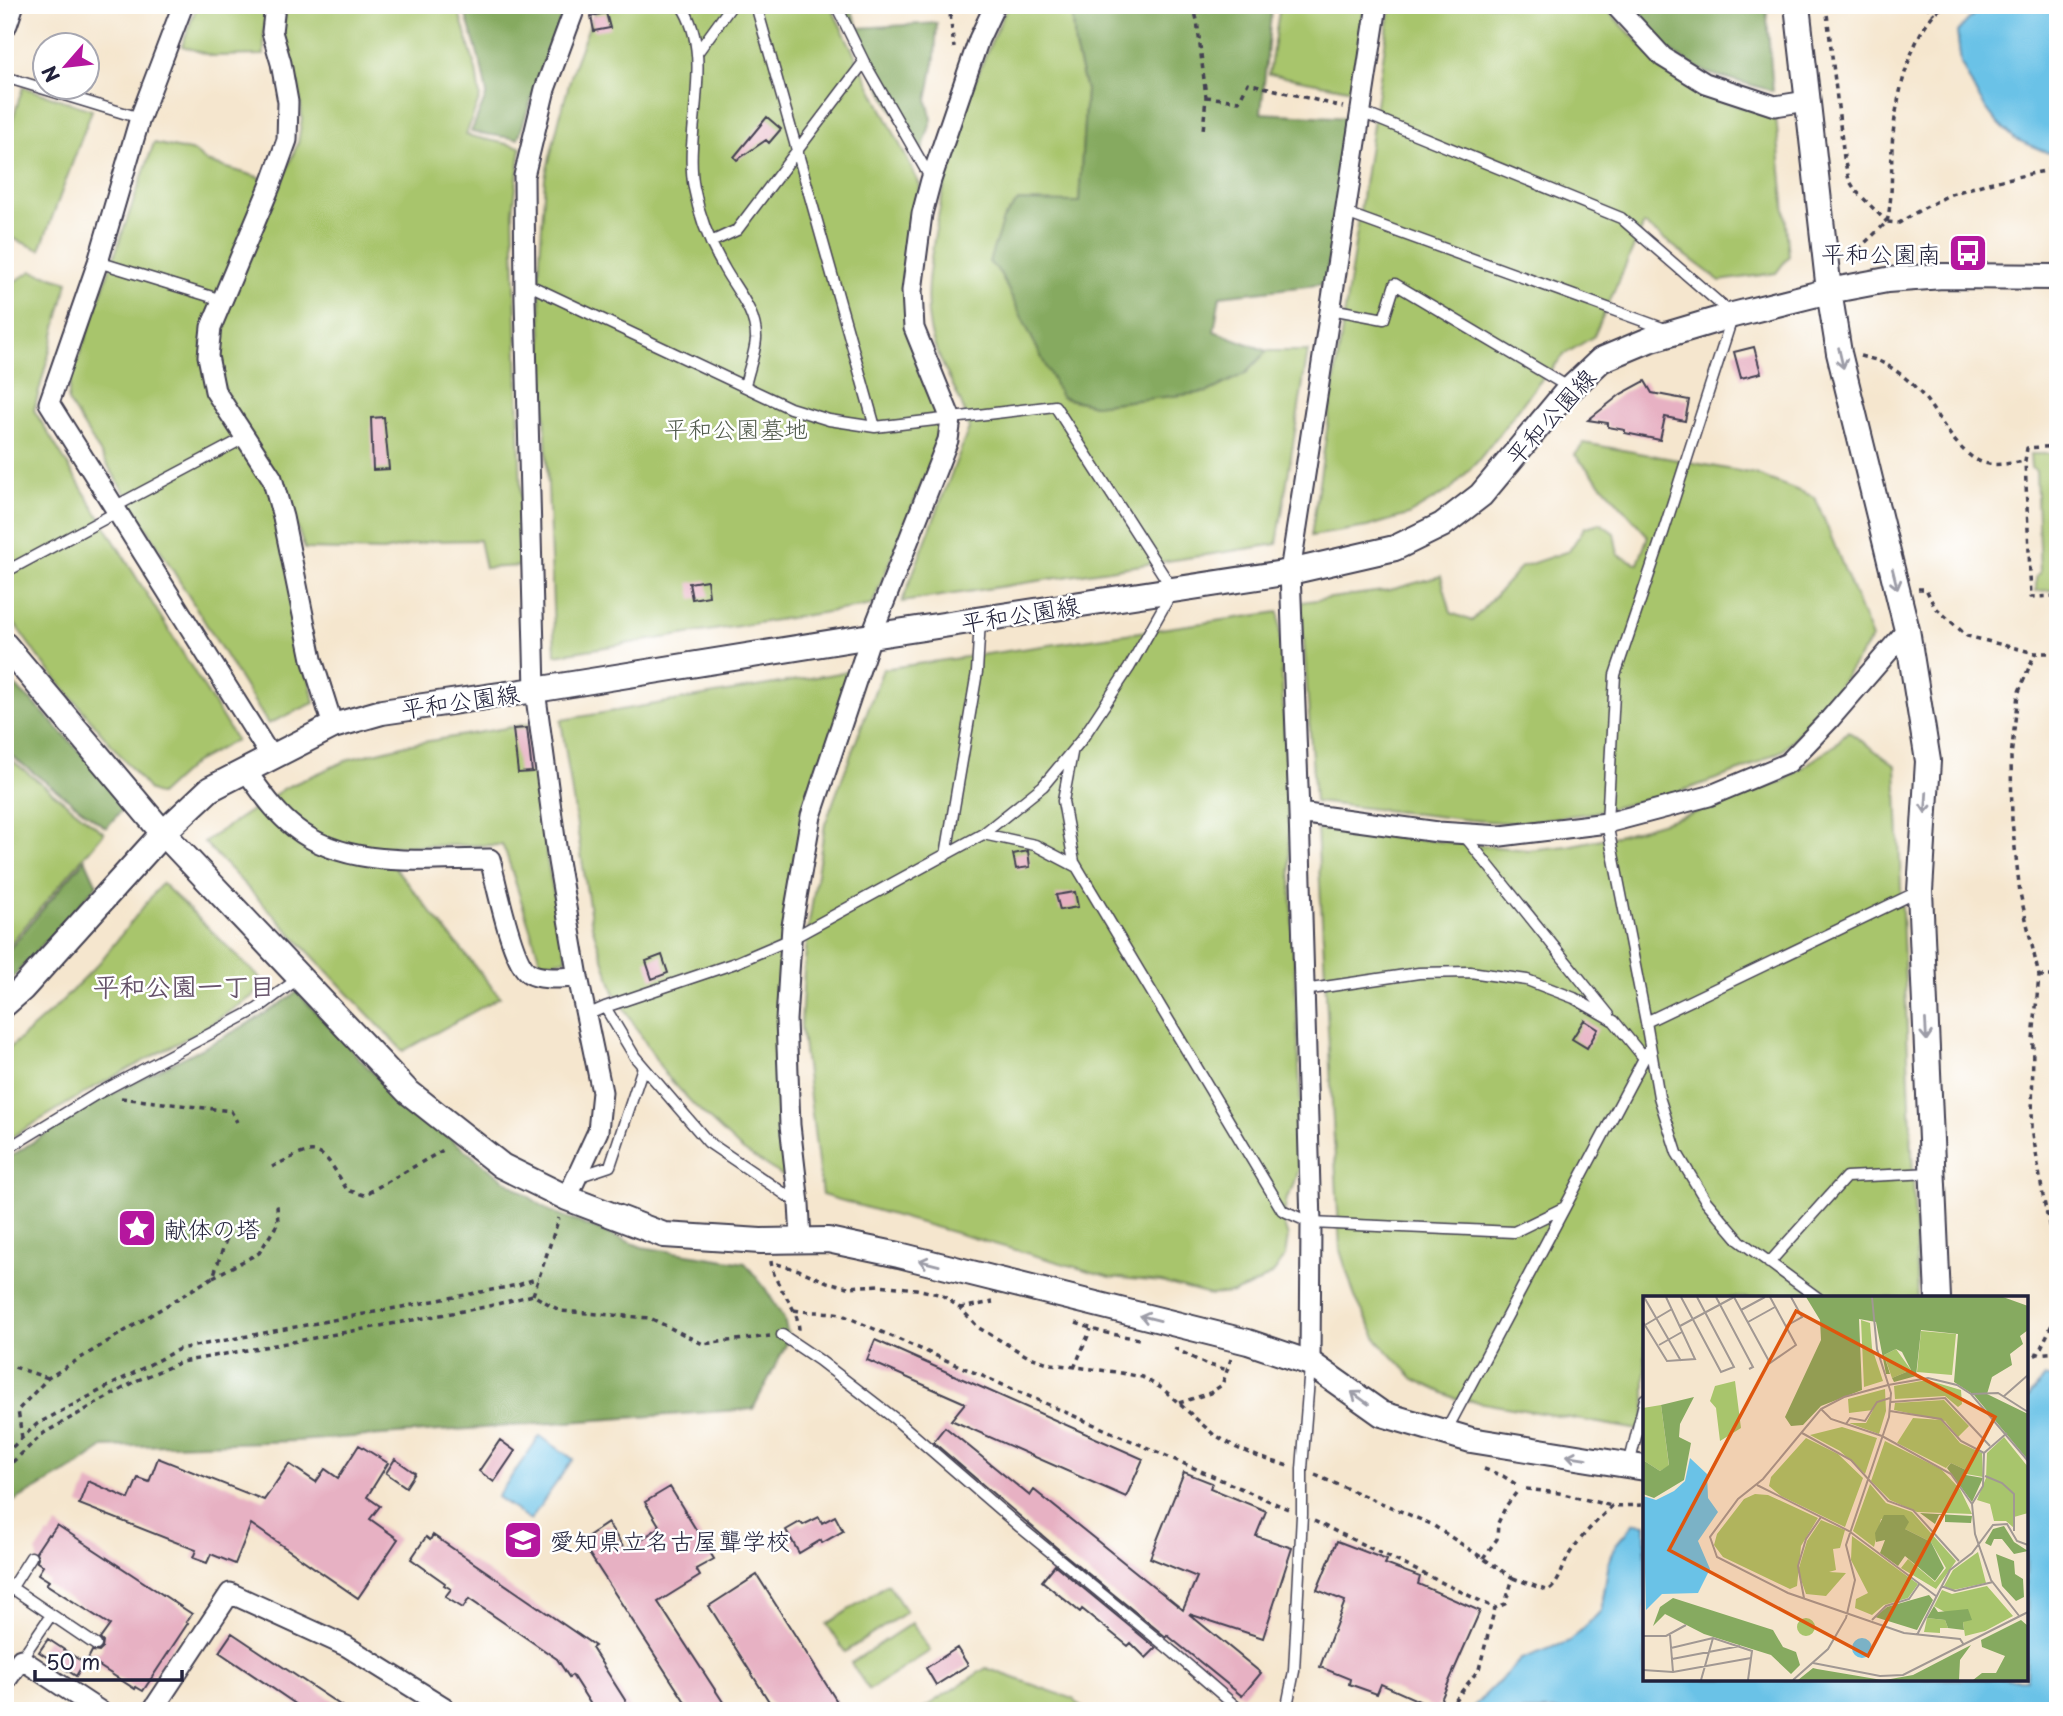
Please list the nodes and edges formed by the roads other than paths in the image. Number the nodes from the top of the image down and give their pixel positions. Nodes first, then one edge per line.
1 (11, 5) edge
2 (183, 5) edge
3 (275, 5) edge
4 (576, 5) edge
5 (681, 5) edge
6 (732, 5) edge
7 (755, 5) edge
8 (836, 5) edge
9 (995, 5) edge
10 (1377, 5) edge
11 (1615, 5) edge
12 (1797, 5) edge
13 (5, 23) edge
14 (697, 53) junction
15 (864, 62) junction
16 (5, 77) edge
17 (1807, 101) junction
18 (1361, 112) junction
19 (140, 118) junction
20 (797, 150) junction
21 (931, 180) junction
22 (1346, 213) junction
23 (711, 242) junction
24 (98, 262) junction
25 (2058, 277) edge
26 (525, 284) junction
27 (1829, 291) junction
28 (222, 300) junction
29 (1331, 309) junction
30 (1733, 315) junction
31 (1675, 332) junction
32 (745, 386) junction
33 (1571, 388) junction
34 (951, 419) junction
35 (875, 427) junction
36 (246, 437) junction
37 (116, 509) junction
38 (5, 572) edge
39 (1290, 572) junction
40 (1173, 590) junction
41 (980, 619) junction
42 (1907, 630) junction
43 (871, 636) junction
44 (5, 645) edge
45 (535, 690) junction
46 (333, 726) junction
47 (1073, 751) junction
48 (271, 757) junction
49 (246, 771) junction
50 (1299, 813) junction
51 (1607, 823) junction
52 (163, 833) junction
53 (1462, 833) junction
54 (983, 834) junction
55 (946, 855) junction
56 (1077, 867) junction
57 (1920, 891) junction
58 (792, 939) junction
59 (578, 977) junction
60 (300, 978) junction
61 (1304, 990) junction
62 (5, 1004) edge
63 (596, 1011) junction
64 (1614, 1021) junction
65 (1646, 1022) junction
66 (1650, 1046) junction
67 (1644, 1058) junction
68 (643, 1067) junction
69 (5, 1150) edge
70 (1932, 1173) junction
71 (571, 1188) junction
72 (799, 1204) junction
73 (1565, 1207) junction
74 (1311, 1223) junction
75 (801, 1239) junction
76 (1769, 1263) junction
77 (1815, 1296) edge
78 (1938, 1296) edge
79 (782, 1335) road end
80 (1310, 1363) junction
81 (1643, 1416) edge
82 (1445, 1433) junction
83 (1637, 1466) edge
84 (31, 1557) dead end
85 (12, 1588) junction
86 (5, 1598) edge
87 (51, 1615) junction
88 (96, 1645) dead end
89 (21, 1658) junction
90 (5, 1682) edge
91 (100, 1711) edge
92 (152, 1711) edge
93 (441, 1711) edge
94 (1241, 1711) edge
95 (1286, 1711) edge

1 - 13 street
2 - 19 street
3 - 28 street
4 - 26 street
5 - 14 lane
6 - 14 lane
7 - 20 lane
8 - 15 lane
9 - 21 street
10 - 18 street
11 - 17 street
12 - 17 street
14 - 23 lane
15 - 20 lane
15 - 21 lane
16 - 19 lane
17 - 27 street
18 - 22 street
18 - 30 lane
19 - 24 street
20 - 23 lane
20 - 35 lane
21 - 34 street
22 - 29 street
22 - 31 lane
23 - 32 lane
24 - 28 lane
24 - 37 street
25 - 27 street, 平和公園線
26 - 32 lane
26 - 45 street
27 - 30 street, 平和公園線
27 -> 42 street
28 - 36 street
29 - 33 lane
29 - 39 street
30 - 31 street, 平和公園線
30 - 51 lane
31 - 33 street, 平和公園線
32 - 35 lane
33 - 39 street, 平和公園線
34 - 35 lane
34 - 40 lane
34 - 43 street
36 - 37 lane
36 - 46 street
37 - 38 lane
37 - 48 street
39 - 40 street, 平和公園線
39 - 50 street
40 - 41 street, 平和公園線
40 - 47 lane
41 - 43 street, 平和公園線
41 - 55 lane
42 - 51 street
42 -> 57 street
43 - 45 street, 平和公園線
43 - 58 street
44 - 52 street
45 - 46 street, 平和公園線
45 - 59 street
46 - 48 street, 平和公園線
47 - 54 lane
47 - 56 lane
48 - 49 street, 平和公園線
49 - 52 street, 平和公園線
49 - 59 street
50 - 53 street
50 - 61 street
51 - 53 street
51 - 65 lane
52 - 60 street
52 - 62 street, 平和公園線
53 - 64 lane
54 - 55 lane
54 - 56 lane
55 - 58 lane
56 - 74 lane
57 - 65 lane
57 -> 70 street
58 - 63 lane
58 - 72 street
59 - 63 street
60 - 69 lane
60 - 71 street
61 - 64 lane
61 - 74 street
63 - 68 lane
63 - 71 street
64 - 67 lane
65 - 66 lane
66 - 67 lane
66 - 76 lane
67 - 73 lane
68 - 71 lane
68 - 72 lane
70 - 76 lane
70 - 78 street
71 - 75 street
72 - 75 street
73 - 74 lane
73 - 82 lane
74 - 80 street
80 -> 75 street
76 - 77 lane
79 - 94 lane
82 -> 80 street
80 - 95 lane
81 - 83 lane
83 -> 82 street
84 - 85 lane
85 - 86 lane
85 - 87 lane
87 - 88 lane
87 - 89 lane
89 - 90 street
89 - 91 street
92 - 93 street

